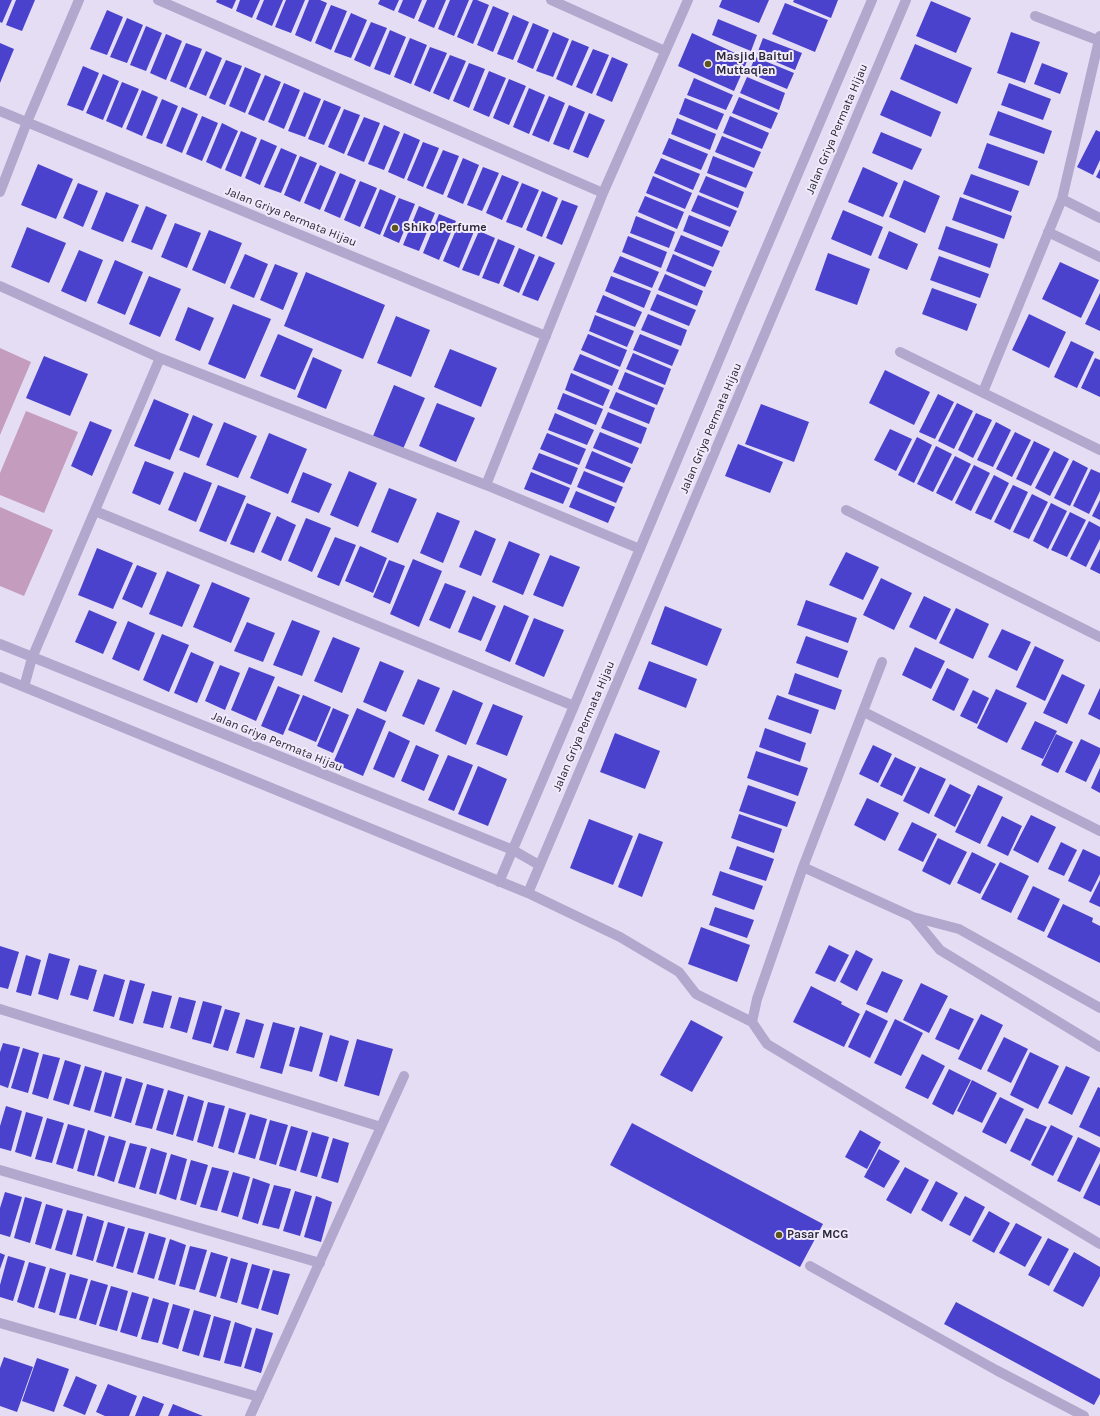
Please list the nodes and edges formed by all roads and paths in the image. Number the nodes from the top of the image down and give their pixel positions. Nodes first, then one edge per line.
1 (80, 0) edge
2 (158, 0) edge
3 (551, 0) edge
4 (688, 0) edge
5 (872, 0) edge
6 (906, 0) edge
7 (1035, 16) dead end
8 (1100, 39) edge
9 (665, 51) junction
10 (0, 110) edge
11 (27, 122) junction
12 (0, 192) edge
13 (602, 194) junction
14 (1062, 199) junction
15 (1100, 218) edge
16 (1048, 232) junction
17 (1100, 257) edge
18 (0, 286) edge
19 (546, 336) junction
20 (900, 352) dead end
21 (160, 358) junction
22 (983, 392) junction
23 (1100, 450) edge
24 (486, 485) junction
25 (846, 510) dead end
26 (95, 511) junction
27 (640, 549) junction
28 (1100, 637) edge
29 (0, 644) edge
30 (32, 658) junction
31 (882, 662) dead end
32 (0, 677) edge
33 (24, 687) junction
34 (574, 706) junction
35 (864, 712) junction
36 (1100, 831) edge
37 (513, 850) junction
38 (539, 865) junction
39 (803, 867) junction
40 (499, 882) junction
41 (528, 893) junction
42 (914, 917) junction
43 (1100, 1008) edge
44 (0, 1009) edge
45 (752, 1022) junction
46 (1100, 1047) edge
47 (404, 1076) dead end
48 (381, 1127) junction
49 (0, 1170) edge
50 (1100, 1244) edge
51 (320, 1263) junction
52 (810, 1266) dead end
53 (0, 1323) edge
54 (259, 1397) junction
55 (250, 1416) edge
56 (1084, 1416) edge

1 - 11 street
2 - 13 street
3 - 9 street
4 - 9 street
5 - 27 street, Jalan Griya Permata Hijau
6 - 38 street, Jalan Griya Permata Hijau
7 - 8 street
8 - 14 street
9 - 13 street
10 - 11 street, Jalan Griya Permata Hijau
11 - 12 street
11 - 19 street, Jalan Griya Permata Hijau
13 - 19 street
14 - 15 street
14 - 16 street
16 - 17 street
16 - 22 street
18 - 21 street
19 - 24 street
20 - 22 street
21 - 24 street
21 - 26 street
22 - 23 street
24 - 27 street
25 - 28 street
26 - 30 street
26 - 34 street, Jalan Griya Permata Hijau
27 - 34 street, Jalan Griya Permata Hijau
29 - 30 street, Jalan Griya Permata Hijau
30 - 33 street
30 - 37 street, Jalan Griya Permata Hijau
31 - 35 street
32 - 33 street
33 - 40 street
34 - 37 street, Jalan Griya Permata Hijau
35 - 36 street
35 - 39 street
37 - 38 street, Jalan Griya Permata Hijau
37 - 40 street, Jalan Griya Permata Hijau
38 - 41 street, Jalan Griya Permata Hijau
39 - 42 street
39 - 45 street
40 - 41 street
41 - 45 street
42 - 43 street
42 - 46 street
44 - 48 street
45 - 50 street
47 - 48 street
48 - 51 street
49 - 51 street
51 - 54 street
52 - 56 street
53 - 54 street
54 - 55 street

